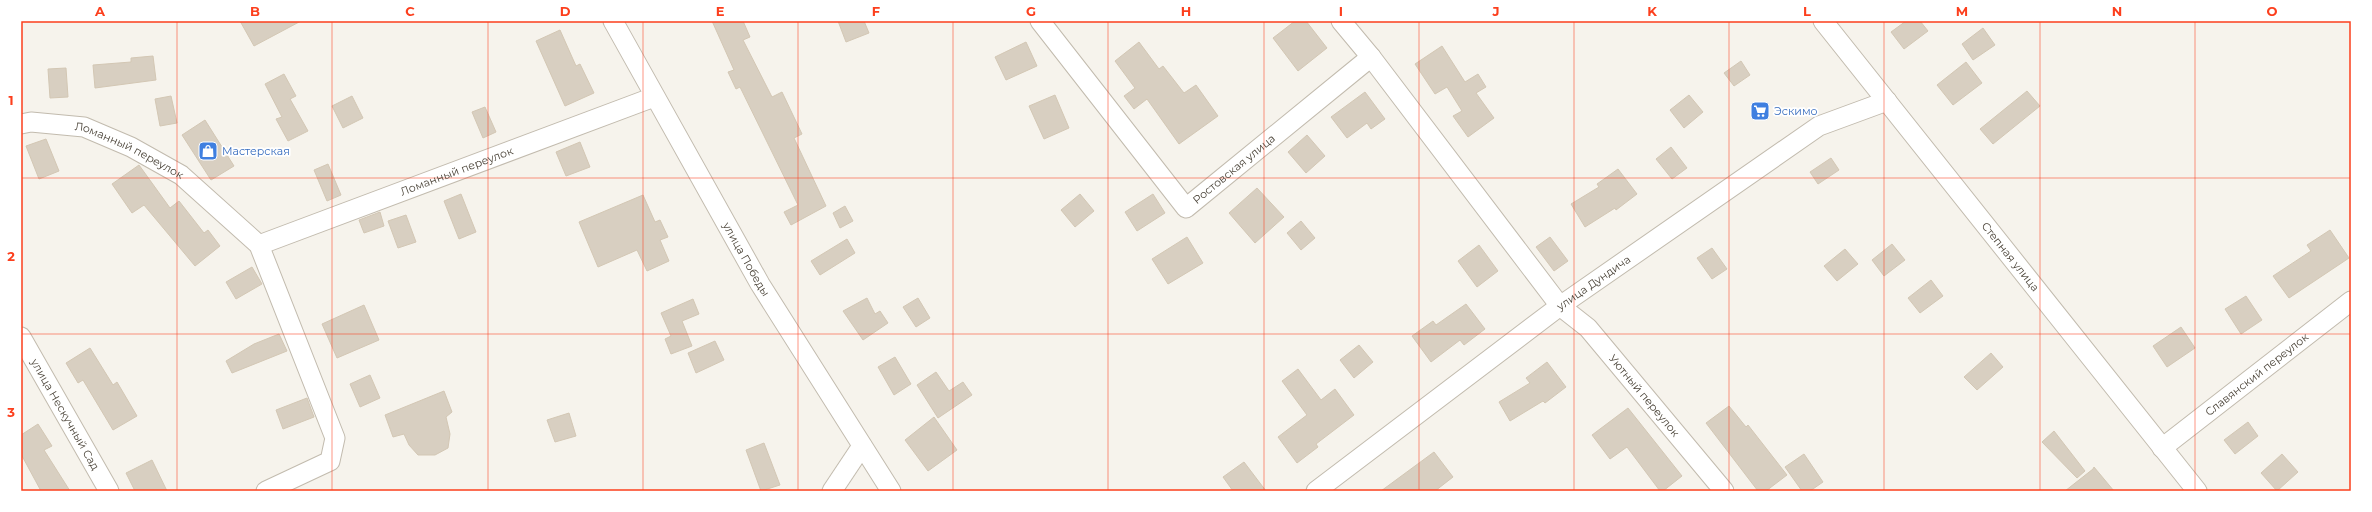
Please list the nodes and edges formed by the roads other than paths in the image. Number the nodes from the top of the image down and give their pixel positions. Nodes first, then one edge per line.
1 (613, 21) edge
2 (1040, 21) edge
3 (1341, 21) edge
4 (1823, 21) edge
5 (1372, 56) junction
6 (654, 97) junction
7 (1887, 101) junction
8 (21, 124) edge
9 (259, 245) junction
10 (2351, 301) edge
11 (1560, 306) junction
12 (21, 337) edge
13 (862, 446) junction
14 (2162, 448) junction
15 (109, 491) edge
16 (266, 491) edge
17 (832, 491) edge
18 (891, 491) edge
19 (1316, 491) edge
20 (1724, 491) edge
21 (2198, 491) edge

1 - 6 street, улица Победы
2 - 5 street, Ростовская улица
3 - 5 street
4 - 7 street, Степная улица
5 - 11 street
6 - 9 street, Ломанный переулок
6 - 13 street, улица Победы
7 - 11 street, улица Дундича
7 - 14 street, Степная улица
8 - 9 street, Ломанный переулок
9 - 16 street, Ломанный переулок
10 - 14 street, Славянский переулок
11 - 19 street, улица Дундича
11 - 20 street, Уютный переулок
12 - 15 street, улица Нескучный Сад
13 - 17 street
13 - 18 street, улица Победы
14 - 21 street, Степная улица

